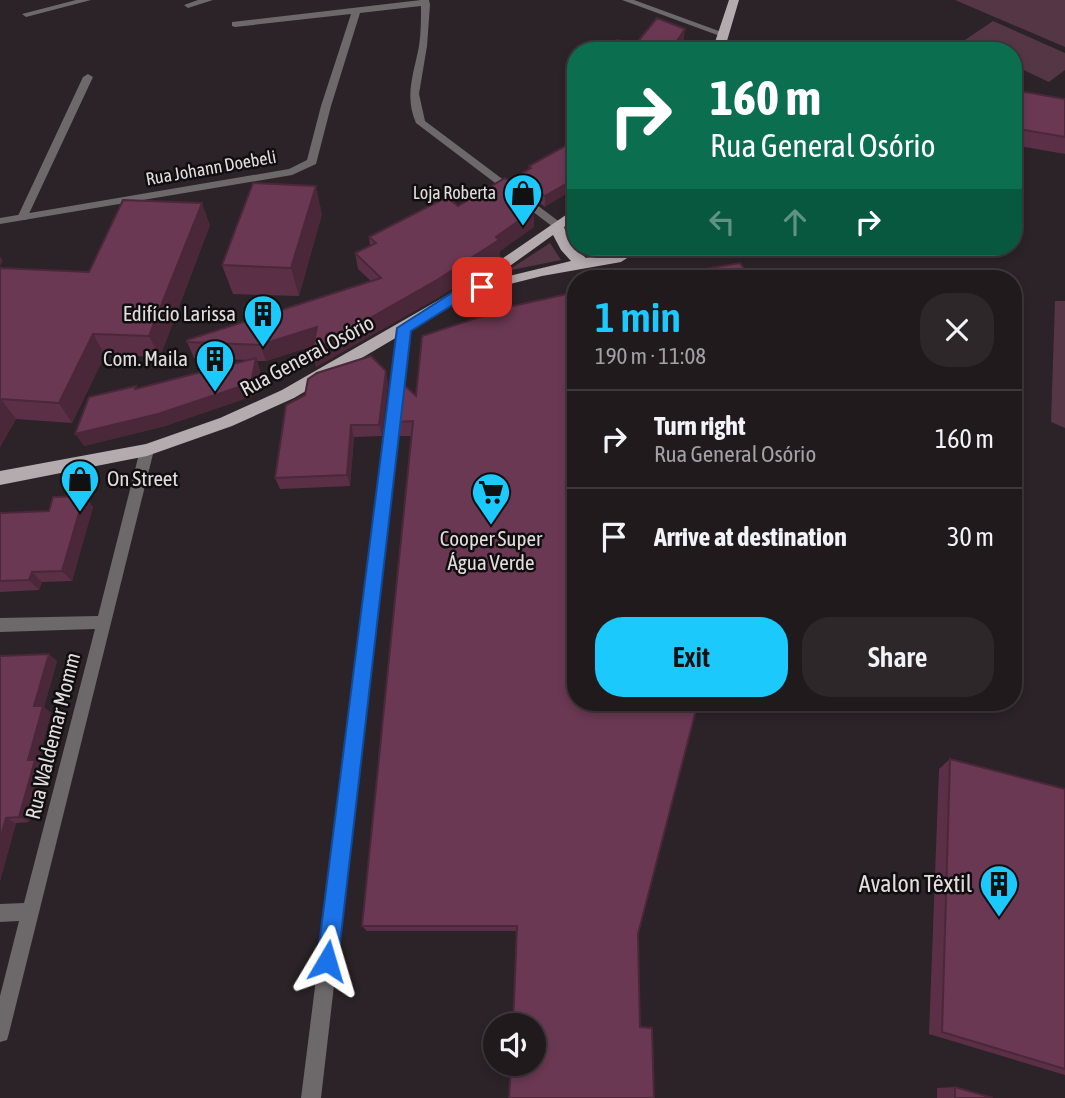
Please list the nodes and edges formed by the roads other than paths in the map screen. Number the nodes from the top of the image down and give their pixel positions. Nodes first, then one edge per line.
1 (87, 0) edge
2 (209, 0) edge
3 (626, 0) edge
4 (734, 0) edge
5 (425, 1) edge
6 (65, 2) edge
7 (188, 5) dead end
8 (357, 10) junction
9 (26, 14) dead end
10 (235, 24) dead end
11 (723, 34) junction
12 (721, 42) edge
13 (88, 77) dead end
14 (22, 218) junction
15 (567, 218) edge
16 (0, 221) edge
17 (557, 225) junction
18 (567, 248) edge
19 (576, 256) edge
20 (623, 256) edge
21 (583, 263) junction
22 (463, 292) junction
23 (404, 328) junction
24 (147, 450) junction
25 (0, 478) edge
26 (104, 622) junction
27 (0, 625) edge
28 (31, 912) junction
29 (0, 913) edge
30 (0, 1033) edge
31 (311, 1098) edge

1 - 6 street
2 - 7 street
3 - 11 street
4 - 11 main road
5 - 8 street
5 - 17 street
6 - 9 street
8 - 10 street
8 - 14 street, Rua Johann Doebeli
11 - 12 main road
13 - 14 street
14 - 16 street, Rua Johann Doebeli
15 - 17 main road, Rua General Osório
17 - 18 main road
17 - 22 main road, Rua General Osório
19 - 21 main road
20 - 21 main road, Rua General Osório
21 - 22 main road, Rua General Osório
22 - 23 main road, Rua General Osório
23 - 24 main road, Rua General Osório
23 - 31 street
24 - 25 main road, Rua General Osório
24 - 26 street, Rua Waldemar Momm
26 - 27 street
26 - 28 street, Rua Waldemar Momm
28 - 29 street
28 - 30 street, Rua Waldemar Momm

